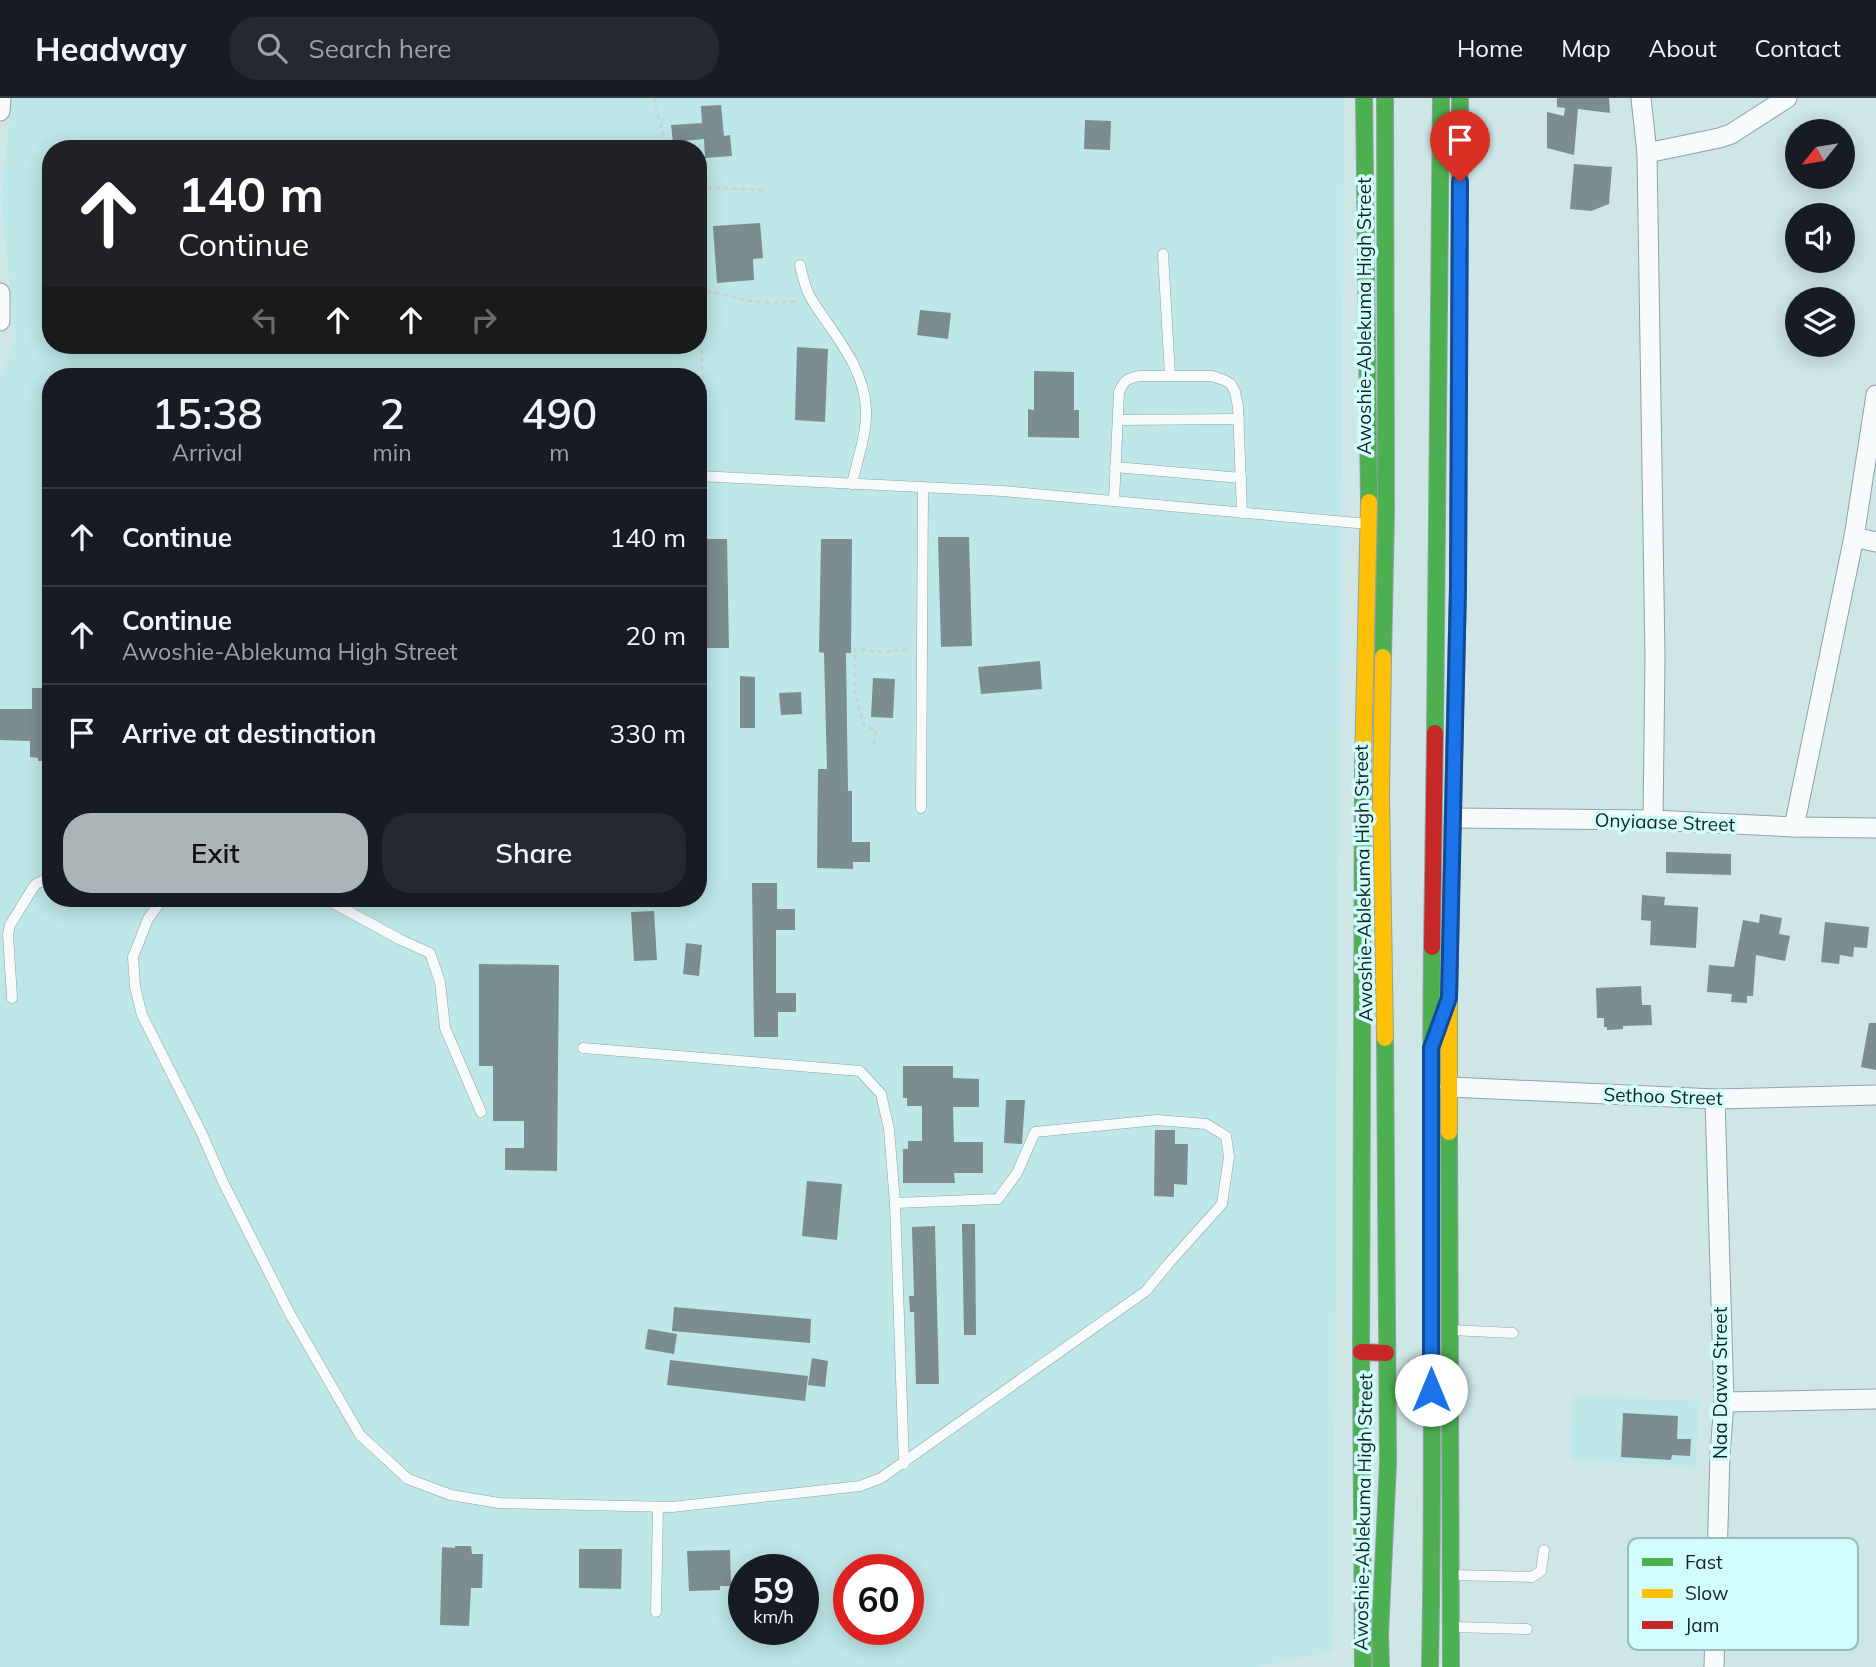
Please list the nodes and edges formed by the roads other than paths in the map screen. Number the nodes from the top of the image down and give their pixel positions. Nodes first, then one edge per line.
1 (1, 98) edge
2 (1364, 98) edge
3 (1385, 98) edge
4 (1441, 98) edge
5 (1460, 98) edge
6 (1641, 98) edge
7 (1787, 98) edge
8 (0, 111) edge
9 (1647, 153) junction
10 (1163, 254) dead end
11 (800, 265) dead end
12 (0, 293) edge
13 (0, 321) edge
14 (1170, 376) junction
15 (1876, 395) edge
16 (1239, 419) junction
17 (1118, 420) junction
18 (1115, 467) junction
19 (707, 476) edge
20 (1241, 478) junction
21 (852, 484) junction
22 (923, 487) junction
23 (1114, 501) junction
24 (1242, 513) junction
25 (1369, 524) junction
26 (1854, 537) junction
27 (1876, 542) edge
28 (1437, 588) junction
29 (1458, 588) junction
30 (1363, 728) junction
31 (1382, 730) junction
32 (921, 807) dead end
33 (1454, 818) junction
34 (1653, 820) junction
35 (1794, 827) junction
36 (1876, 828) edge
37 (42, 881) edge
38 (157, 907) edge
39 (340, 907) edge
40 (12, 998) dead end
41 (1449, 998) junction
42 (583, 1048) dead end
43 (1431, 1048) junction
44 (1450, 1087) junction
45 (1876, 1094) edge
46 (1715, 1098) junction
47 (481, 1112) dead end
48 (895, 1203) junction
49 (1450, 1330) junction
50 (1513, 1333) dead end
51 (1361, 1352) junction
52 (1386, 1353) junction
53 (1876, 1399) edge
54 (1724, 1402) junction
55 (1388, 1463) junction
56 (904, 1464) junction
57 (1431, 1468) junction
58 (658, 1507) junction
59 (1718, 1538) edge
60 (1544, 1550) dead end
61 (1451, 1575) junction
62 (656, 1612) dead end
63 (1451, 1627) junction
64 (1527, 1629) dead end
65 (1365, 1666) edge
66 (1430, 1667) edge
67 (1451, 1667) edge

1 - 8 street
2 - 25 main road, Awoshie-Ablekuma High Street
3 - 31 main road, Awoshie-Ablekuma High Street
4 - 28 main road
5 - 29 main road
6 - 9 street
7 - 9 street
9 - 34 street
10 - 14 lane
11 - 21 lane
12 - 13 street
14 - 16 lane
14 - 17 lane
15 - 26 street
16 - 17 lane
16 - 20 lane
17 - 18 lane
18 - 20 lane
18 - 23 lane
19 - 21 lane
20 - 24 lane
21 - 22 lane
22 - 23 lane
22 - 32 lane
23 - 24 lane
24 - 25 lane
25 - 30 main road, Awoshie-Ablekuma High Street
26 - 27 street
26 - 35 street
28 - 29 main road
28 - 43 main road
29 - 33 main road
30 - 31 main road
30 - 51 main road, Awoshie-Ablekuma High Street
31 - 52 main road, Awoshie-Ablekuma High Street
33 - 34 street, Onyiaase Street
33 - 41 main road
34 - 35 street, Onyiaase Street
35 - 36 street, Onyiaase Street
37 - 40 lane
38 - 58 lane
39 - 47 lane
41 - 43 main road
41 - 44 main road
42 - 48 lane
43 - 57 main road
44 - 46 street, Sethoo Street
44 - 49 main road
45 - 46 street, Sethoo Street
46 - 54 street, Naa Dawa Street
48 - 56 lane
48 - 56 lane
49 - 50 lane
49 - 61 main road
51 - 52 main road
51 - 65 main road, Awoshie-Ablekuma High Street
52 - 55 main road, Awoshie-Ablekuma High Street
53 - 54 street
54 - 59 street, Naa Dawa Street
55 - 57 main road
55 - 65 main road, Awoshie-Ablekuma High Street
56 - 58 lane
57 - 66 main road
58 - 62 lane
60 - 61 lane
61 - 63 main road
63 - 64 lane
63 - 67 main road

